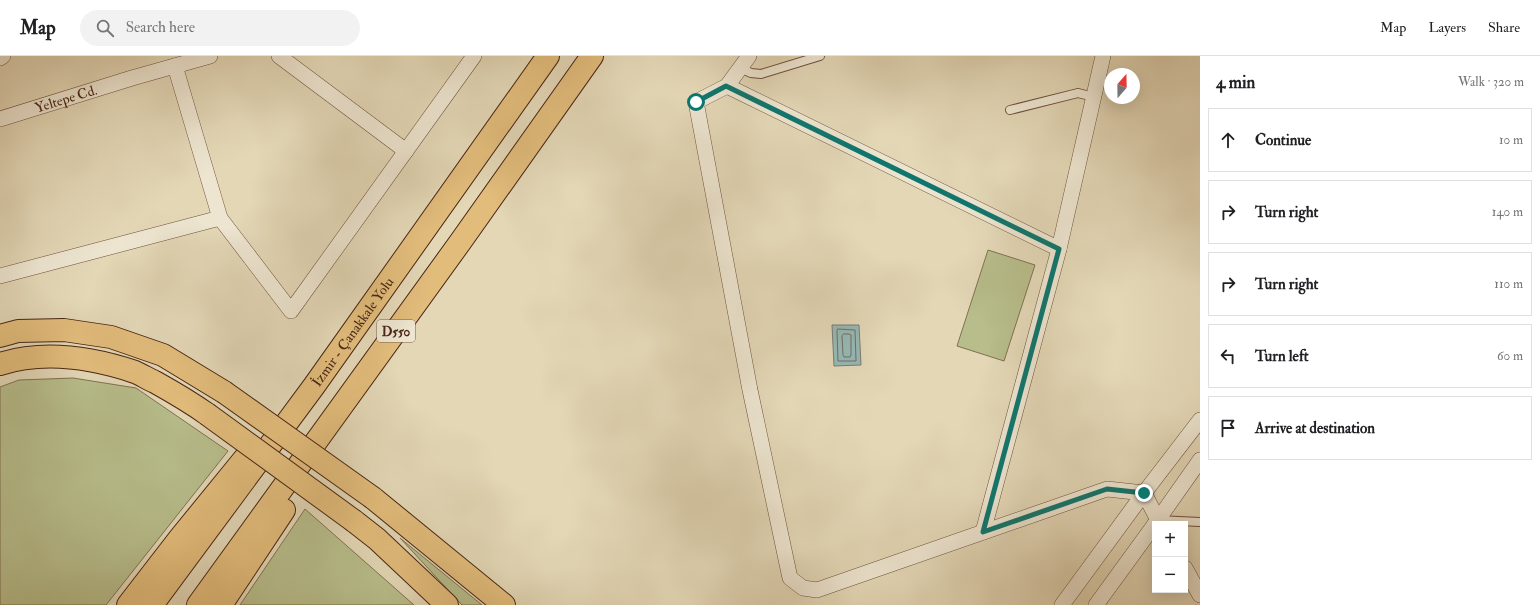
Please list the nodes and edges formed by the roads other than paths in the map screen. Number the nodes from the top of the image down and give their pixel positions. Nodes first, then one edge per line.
1 (3, 56) edge
2 (210, 56) edge
3 (279, 56) edge
4 (474, 56) edge
5 (548, 56) edge
6 (592, 56) edge
7 (820, 56) edge
8 (1103, 56) edge
9 (0, 58) edge
10 (744, 62) edge
11 (175, 66) junction
12 (726, 86) junction
13 (1094, 97) junction
14 (1010, 110) dead end
15 (0, 119) edge
16 (406, 151) junction
17 (220, 218) junction
18 (461, 241) junction
19 (1059, 249) junction
20 (0, 276) edge
21 (0, 336) edge
22 (0, 364) edge
23 (314, 386) junction
24 (1200, 420) edge
25 (1200, 460) edge
26 (1144, 493) junction
27 (1156, 521) edge
28 (1158, 521) edge
29 (1188, 522) edge
30 (1200, 522) edge
31 (1152, 530) edge
32 (983, 532) junction
33 (1188, 573) edge
34 (1200, 595) edge
35 (128, 605) edge
36 (152, 605) edge
37 (198, 605) edge
38 (220, 605) edge
39 (447, 605) edge
40 (504, 605) edge
41 (1062, 605) edge
42 (1096, 605) edge

1 - 9 street
2 - 11 street, Yeltepe Cd.
3 - 16 street
4 - 16 street
5 - 23 highway, İzmir - Çanakkale Yolu / D550
6 - 18 highway, D550
7 - 10 lane
8 - 13 street
10 - 12 street
11 - 15 street, Yeltepe Cd.
11 - 17 street
12 - 19 street
12 - 32 street
13 - 14 lane
13 - 19 street
16 - 17 street
17 - 20 street
18 - 37 highway, D550
18 - 38 highway
19 - 32 street
21 - 40 highway, bridge
22 - 39 highway, bridge
23 - 35 highway
23 - 36 highway, İzmir - Çanakkale Yolu / D550
24 - 26 street
25 - 28 street
26 - 27 street
26 - 32 street
26 - 41 street
29 - 30 lane
31 - 42 street
33 - 34 street

